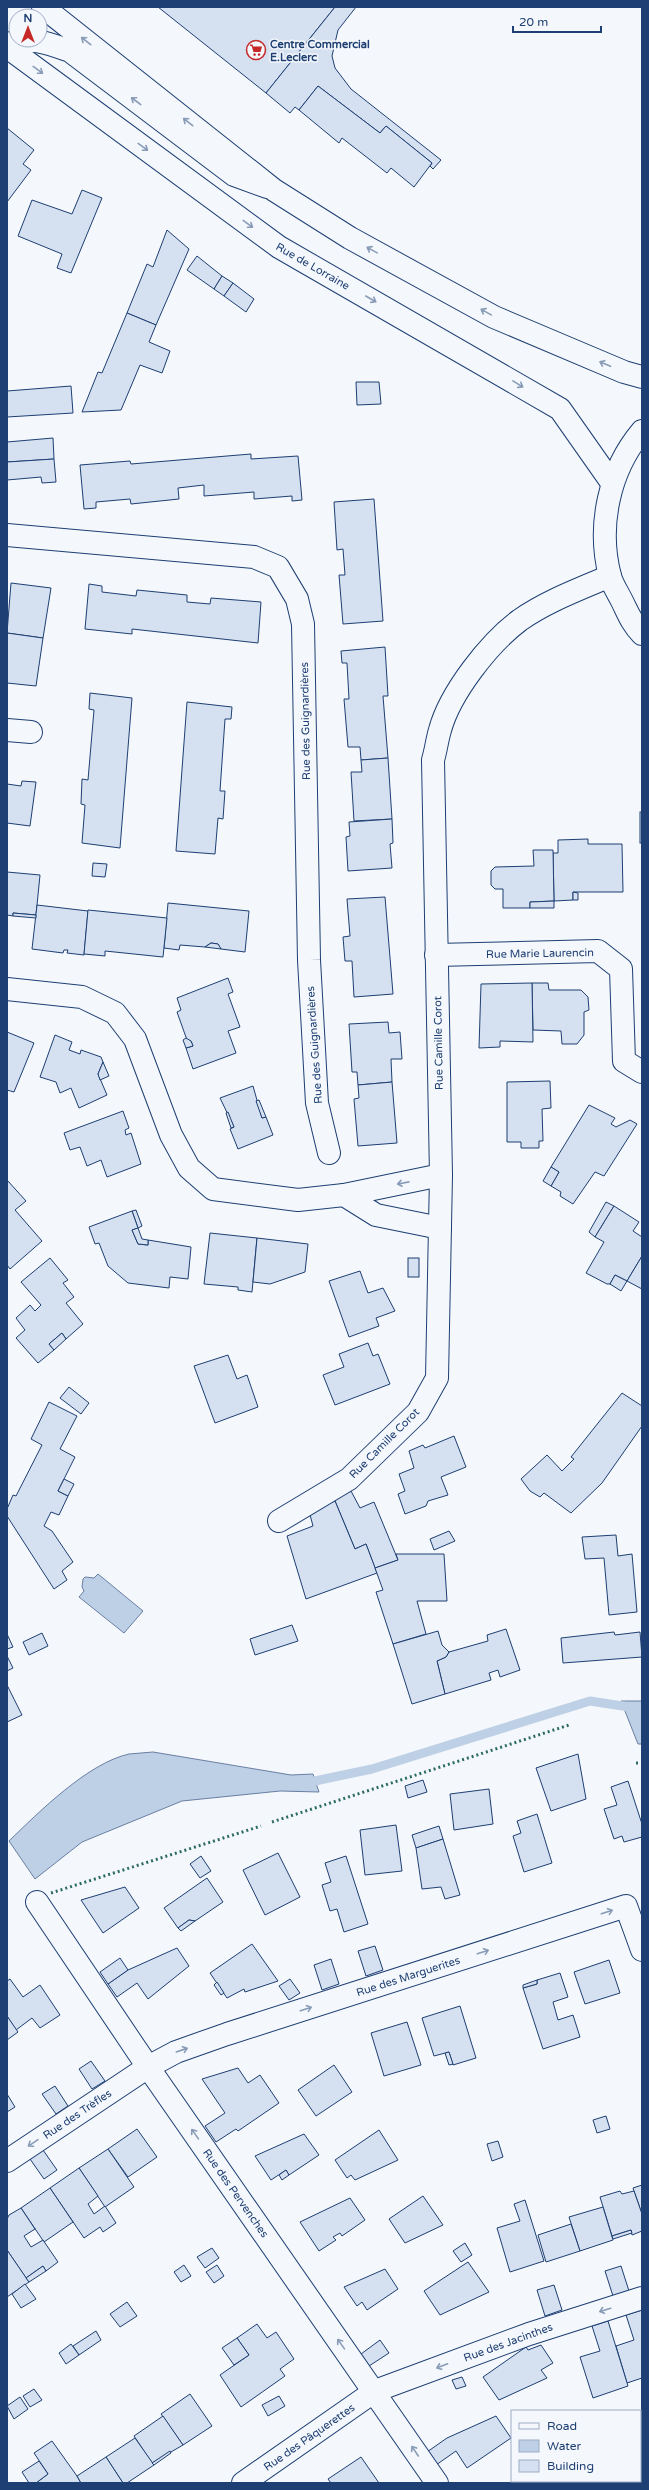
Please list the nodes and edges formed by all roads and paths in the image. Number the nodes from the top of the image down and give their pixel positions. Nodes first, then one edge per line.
1 (44, 7) edge
2 (7, 46) edge
3 (274, 190) junction
4 (642, 377) edge
5 (642, 431) edge
6 (612, 483) junction
7 (7, 535) edge
8 (610, 576) junction
9 (642, 634) edge
10 (7, 730) edge
11 (31, 732) dead end
12 (436, 955) junction
13 (7, 989) edge
14 (642, 1072) edge
15 (329, 1154) dead end
16 (441, 1176) junction
17 (344, 1194) junction
18 (440, 1228) junction
19 (279, 1521) dead end
20 (36, 1902) dead end
21 (642, 1950) edge
22 (148, 2067) junction
23 (7, 2161) edge
24 (642, 2298) edge
25 (375, 2391) junction
26 (243, 2483) edge
27 (437, 2483) edge

3 -> 1 street
3 -> 2 street
2 -> 6 street, Rue de Lorraine
4 -> 3 street
5 - 6 street
6 - 8 street
7 - 15 street, Rue des Guignardières
8 - 9 street
8 - 12 street, Rue Camille Corot
10 - 11 street
12 - 14 street, Rue Marie Laurencin
12 - 16 street, Rue Camille Corot
13 - 17 street
16 -> 17 street
16 - 18 street, Rue Camille Corot
17 - 18 street
18 - 19 street, Rue Camille Corot
20 - 22 street, Rue des Pervenches
22 -> 21 street, Rue des Marguerites
22 -> 23 street, Rue des Trèfles
25 -> 22 street, Rue des Pervenches
24 -> 25 street, Rue des Jacinthes
25 - 26 street, Rue des Pâquerettes
27 -> 25 street, Rue des Pervenches

